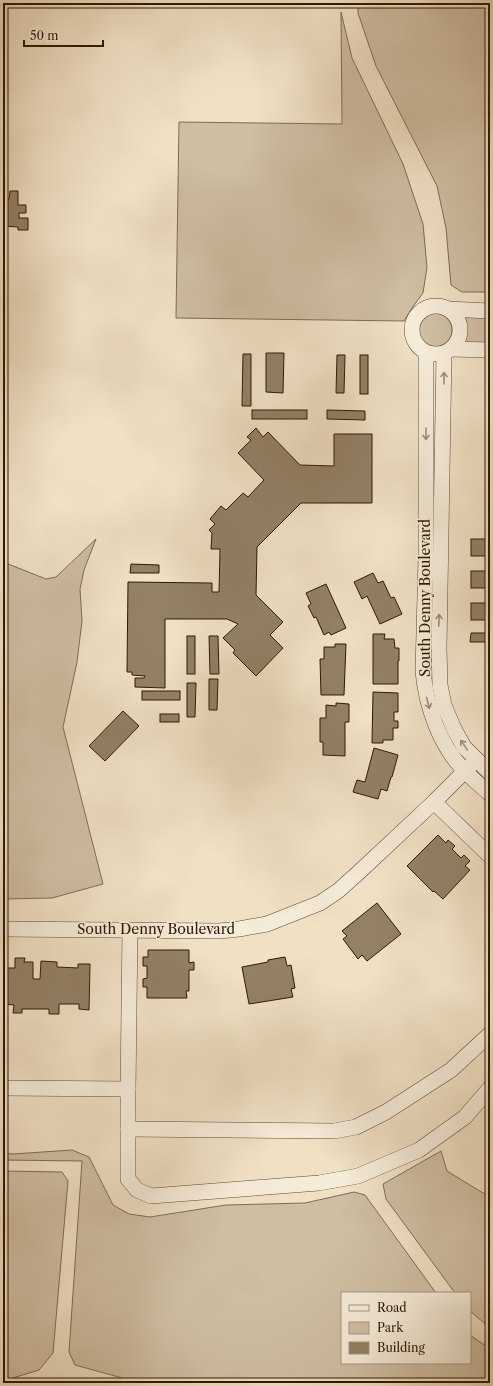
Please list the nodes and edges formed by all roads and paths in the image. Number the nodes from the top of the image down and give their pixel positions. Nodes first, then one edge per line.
1 (448, 309) junction
2 (490, 311) edge
3 (490, 350) edge
4 (448, 351) junction
5 (426, 353) junction
6 (426, 405) junction
7 (443, 405) junction
8 (426, 488) junction
9 (442, 488) junction
10 (476, 760) junction
11 (464, 771) junction
12 (490, 773) edge
13 (490, 794) edge
14 (434, 802) junction
15 (490, 856) edge
16 (3, 929) edge
17 (130, 930) junction
18 (490, 1034) edge
19 (3, 1088) edge
20 (490, 1088) edge
21 (128, 1089) junction
22 (128, 1129) junction

1 - 2 street
1 - 4 street, South Denny Boulevard
1 - 5 street
3 - 4 street
4 - 5 street
7 -> 4 street, South Denny Boulevard
5 - 6 street, South Denny Boulevard
6 - 7 street
6 -> 8 street, South Denny Boulevard
7 - 9 street, South Denny Boulevard
8 - 9 street
8 -> 11 street, South Denny Boulevard
10 -> 9 street, South Denny Boulevard
10 - 11 street, South Denny Boulevard
10 - 12 street, South Denny Boulevard
11 - 13 street, South Denny Boulevard
11 - 14 street, South Denny Boulevard
14 - 15 street
14 - 17 street, South Denny Boulevard
16 - 17 street, South Denny Boulevard
17 - 21 street
18 - 22 street
19 - 21 street
20 - 22 street
21 - 22 street

